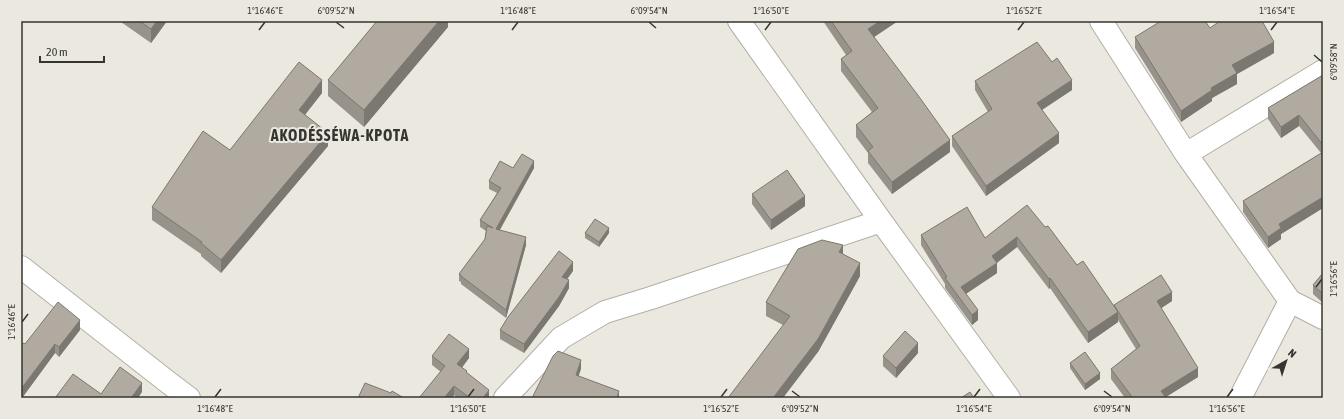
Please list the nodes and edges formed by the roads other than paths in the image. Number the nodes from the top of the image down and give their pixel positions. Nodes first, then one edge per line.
1 (739, 21) edge
2 (1101, 21) edge
3 (1323, 72) edge
4 (1186, 154) junction
5 (881, 221) junction
6 (21, 267) edge
7 (1290, 301) junction
8 (1323, 318) edge
9 (189, 398) edge
10 (505, 398) edge
11 (1009, 398) edge
12 (1240, 398) edge

1 - 5 street
2 - 4 street
3 - 4 street
4 - 7 street
5 - 10 street
5 - 11 street
6 - 9 street
7 - 8 street
7 - 12 street

